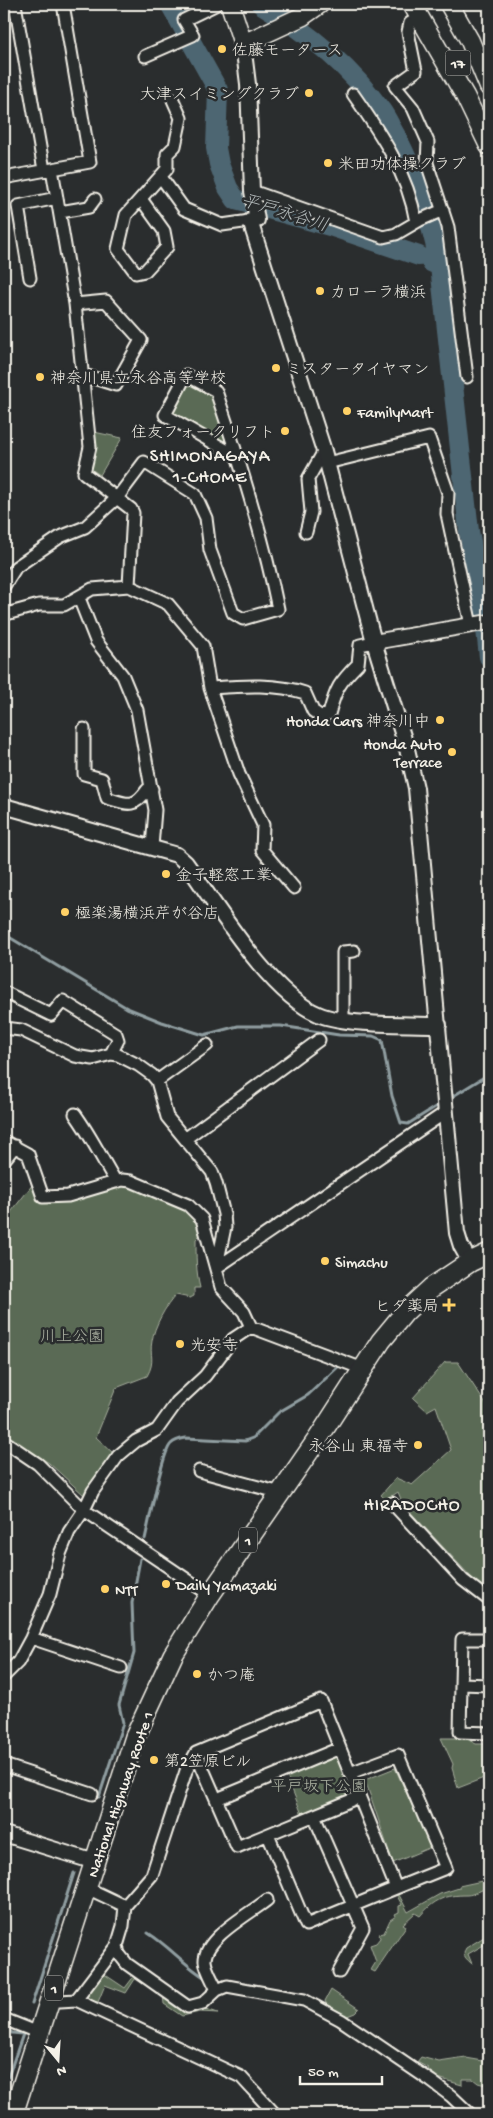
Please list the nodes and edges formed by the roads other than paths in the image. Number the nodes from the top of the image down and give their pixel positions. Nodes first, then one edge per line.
1 (15, 4) edge
2 (63, 4) edge
3 (217, 4) edge
4 (230, 4) edge
5 (320, 4) edge
6 (449, 4) edge
7 (419, 8) edge
8 (470, 41) junction
9 (243, 44) junction
10 (144, 56) dead end
11 (489, 66) edge
12 (489, 87) edge
13 (352, 94) dead end
14 (173, 100) dead end
15 (489, 122) edge
16 (489, 146) edge
17 (48, 170) junction
18 (161, 177) junction
19 (4, 178) edge
20 (253, 193) junction
21 (57, 198) junction
22 (95, 199) dead end
23 (141, 199) junction
24 (443, 210) junction
25 (60, 212) junction
26 (252, 217) junction
27 (418, 221) junction
28 (30, 278) dead end
29 (75, 304) junction
30 (82, 374) junction
31 (467, 377) dead end
32 (238, 457) junction
33 (325, 457) junction
34 (117, 498) junction
35 (306, 532) dead end
36 (4, 586) edge
37 (129, 586) junction
38 (79, 598) junction
39 (4, 612) edge
40 (479, 624) edge
41 (374, 642) junction
42 (210, 688) junction
43 (84, 729) dead end
44 (152, 789) junction
45 (4, 806) edge
46 (152, 847) junction
47 (294, 888) dead end
48 (354, 951) dead end
49 (4, 992) edge
50 (343, 1020) junction
51 (439, 1025) junction
52 (4, 1028) edge
53 (319, 1040) dead end
54 (207, 1045) dead end
55 (111, 1054) junction
56 (156, 1081) junction
57 (446, 1112) junction
58 (75, 1114) dead end
59 (185, 1139) junction
60 (4, 1141) edge
61 (15, 1146) junction
62 (4, 1160) edge
63 (116, 1182) junction
64 (489, 1253) edge
65 (470, 1262) junction
66 (216, 1268) junction
67 (251, 1327) junction
68 (363, 1369) junction
69 (4, 1442) edge
70 (199, 1471) dead end
71 (281, 1493) junction
72 (392, 1503) dead end
73 (84, 1510) junction
74 (210, 1595) junction
75 (489, 1600) edge
76 (31, 1638) junction
77 (489, 1639) edge
78 (121, 1668) dead end
79 (4, 1676) edge
80 (462, 1684) junction
81 (489, 1685) edge
82 (489, 1733) edge
83 (340, 1748) junction
84 (196, 1753) junction
85 (4, 1765) edge
86 (350, 1773) junction
87 (92, 1794) dead end
88 (359, 1797) junction
89 (217, 1800) junction
90 (314, 1816) junction
91 (4, 1834) edge
92 (268, 1835) junction
93 (95, 1862) junction
94 (87, 1888) junction
95 (396, 1888) junction
96 (267, 1900) dead end
97 (125, 1906) junction
98 (354, 1906) junction
99 (117, 1946) junction
100 (339, 1972) dead end
101 (217, 1990) junction
102 (50, 1999) junction
103 (76, 2000) junction
104 (4, 2019) edge
105 (39, 2033) junction
106 (14, 2114) edge
107 (274, 2114) edge
108 (470, 2114) edge

1 - 17 street
2 - 17 street
3 - 10 street
4 - 9 main road
5 - 9 main road
6 - 8 main road, 17
7 - 15 main road, 17
7 - 16 main road
7 - 24 street
8 - 11 main road
8 - 12 main road, 17
9 - 20 street
13 - 27 street
14 - 18 street
17 - 19 street
17 - 21 street
18 - 23 street
18 - 26 street
20 - 26 street
20 - 27 street
21 - 25 street
21 - 28 street
22 - 25 street
23 - 23 street
24 - 27 street
24 - 31 street
25 - 29 street
26 - 33 street
29 - 30 street
29 - 30 street
30 - 34 street
32 - 32 street
32 - 34 street
33 - 35 street
33 - 40 street
33 - 41 street
34 - 36 street
34 - 37 street
37 - 38 street
37 - 42 street
38 - 39 street
38 - 44 street
40 - 41 street
41 - 42 street
41 - 51 street
42 - 47 street
43 - 44 street
44 - 46 street
45 - 46 street
46 - 50 street
48 - 50 street
49 - 55 street
50 - 51 street
51 - 57 street
52 - 55 street
53 - 59 street
54 - 56 street
55 - 56 street
56 - 59 street
57 - 65 street
57 - 66 street
58 - 63 street
59 - 66 street
60 - 61 street
61 - 62 street
61 - 63 street
63 - 66 street
64 - 65 highway, National Highway Route 1 / 1
65 - 68 highway, National Highway Route 1 / 1
66 - 67 street
67 - 68 street
67 - 73 street
68 - 71 highway, National Highway Route 1 / 1
69 - 73 street
70 - 71 street
71 - 74 highway, National Highway Route 1 / 1
72 - 75 street
73 - 74 street
73 - 76 street
74 - 93 highway, National Highway Route 1 / 1
76 - 78 street
76 - 79 street
77 - 80 street
80 - 81 street
80 - 82 street
83 - 84 street
83 - 86 street
83 - 89 street
84 - 89 street
84 - 97 street
85 - 87 street
86 - 88 street
86 - 95 street
88 - 90 street
88 - 95 street
89 - 92 street
90 - 92 street
90 - 98 street
91 - 93 street
92 - 98 street
93 - 94 highway, National Highway Route 1 / 1
94 - 97 street
94 - 102 highway, National Highway Route 1 / 1
95 - 98 street
96 - 101 street
97 - 99 street
98 - 100 street
99 - 101 street
99 - 103 street
101 - 108 street
102 - 103 street
102 - 105 highway, National Highway Route 1 / 1
103 - 107 street
104 - 105 street
105 - 106 highway, National Highway Route 1 / 1

